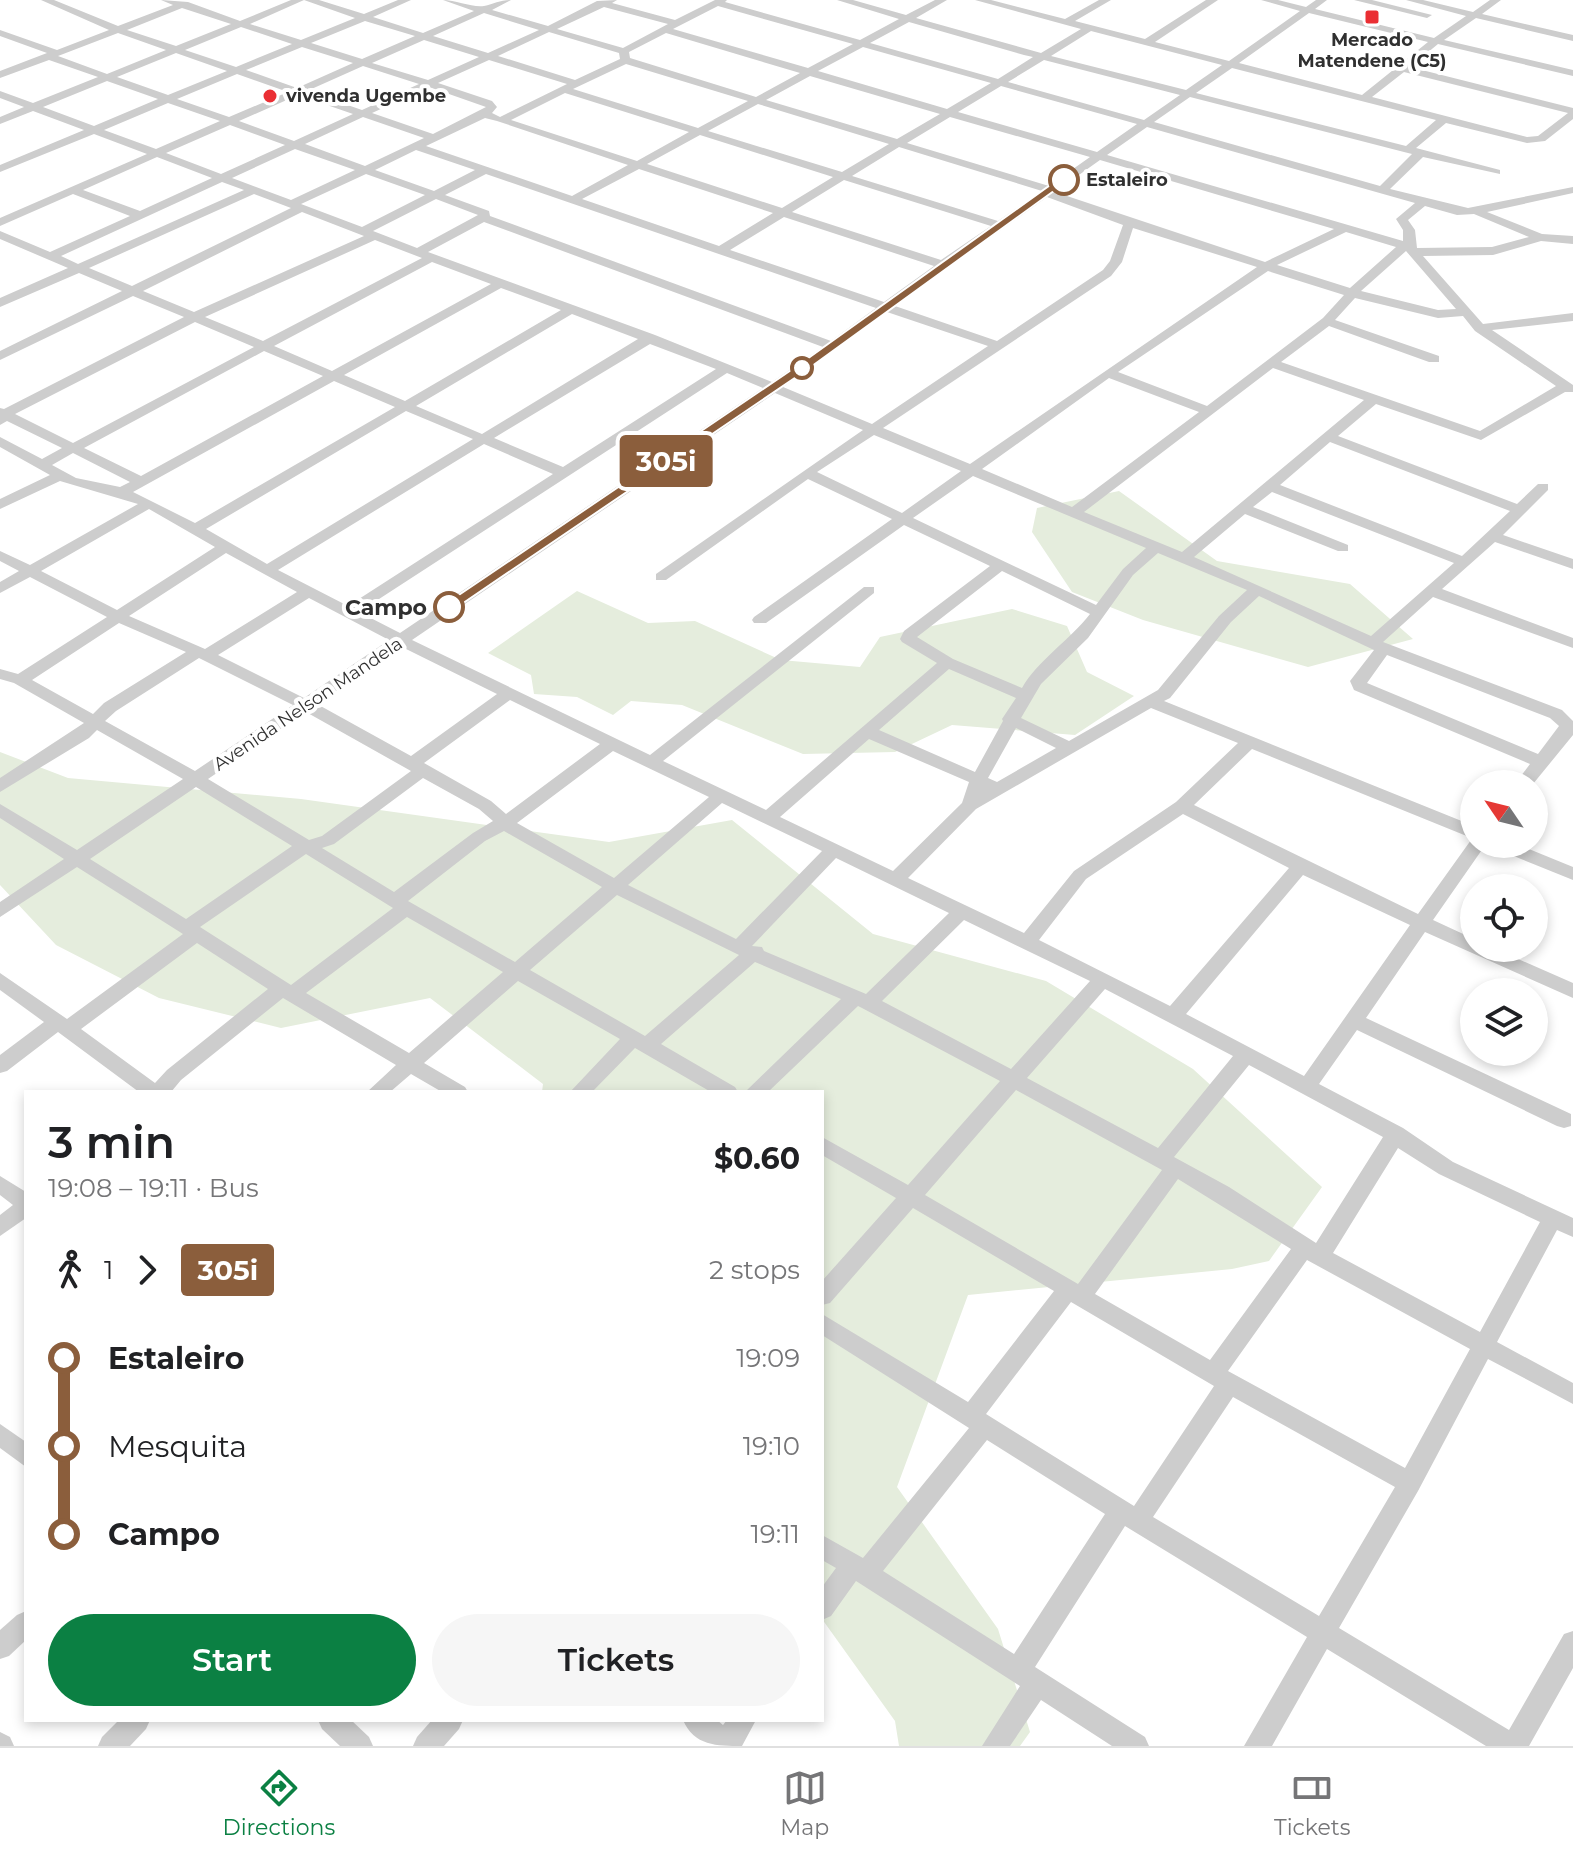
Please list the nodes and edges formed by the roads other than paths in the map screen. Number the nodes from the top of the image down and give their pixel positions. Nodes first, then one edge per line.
1 (46, 0) edge
2 (77, 0) edge
3 (166, 0) edge
4 (196, 0) edge
5 (300, 0) edge
6 (309, 0) edge
7 (406, 0) edge
8 (448, 0) edge
9 (506, 0) edge
10 (590, 0) edge
11 (842, 0) edge
12 (942, 0) edge
13 (980, 0) edge
14 (1106, 0) edge
15 (1213, 0) edge
16 (1266, 0) edge
17 (1322, 0) edge
18 (1359, 0) edge
19 (1412, 0) edge
20 (1496, 0) edge
21 (720, 1) edge
22 (608, 2) edge
23 (999, 2) edge
24 (183, 5) junction
25 (58, 6) junction
26 (1307, 10) junction
27 (484, 11) junction
28 (1474, 15) junction
29 (366, 17) junction
30 (908, 18) junction
31 (1065, 23) junction
32 (1464, 23) junction
33 (241, 24) junction
34 (678, 24) junction
35 (1573, 26) edge
36 (548, 29) junction
37 (1088, 29) junction
38 (118, 30) junction
39 (665, 30) junction
40 (0, 33) edge
41 (425, 36) junction
42 (1568, 37) edge
43 (1436, 41) junction
44 (302, 43) junction
45 (859, 44) junction
46 (1145, 44) junction
47 (176, 49) junction
48 (52, 55) junction
49 (624, 55) junction
50 (490, 56) junction
51 (1046, 56) junction
52 (363, 63) junction
53 (1230, 64) junction
54 (1402, 68) junction
55 (235, 71) junction
56 (807, 72) junction
57 (1573, 73) edge
58 (0, 75) edge
59 (107, 78) junction
60 (429, 84) junction
61 (997, 84) junction
62 (571, 87) junction
63 (298, 92) junction
64 (1190, 93) junction
65 (0, 94) edge
66 (1364, 98) junction
67 (166, 100) junction
68 (756, 101) junction
69 (33, 107) junction
70 (947, 113) junction
71 (1573, 113) edge
72 (364, 114) junction
73 (485, 114) junction
74 (1445, 118) junction
75 (502, 120) junction
76 (0, 121) edge
77 (229, 122) junction
78 (1148, 124) junction
79 (92, 131) junction
80 (698, 132) junction
81 (434, 138) junction
82 (897, 143) junction
83 (295, 146) junction
84 (415, 146) junction
85 (1414, 151) junction
86 (156, 154) junction
87 (1099, 156) junction
88 (0, 157) edge
89 (15, 163) junction
90 (638, 165) junction
91 (0, 169) edge
92 (361, 170) junction
93 (485, 170) junction
94 (1496, 172) dead end
95 (843, 177) junction
96 (221, 179) junction
97 (1383, 189) junction
98 (73, 190) junction
99 (1573, 190) edge
100 (252, 191) junction
101 (1048, 191) junction
102 (434, 195) junction
103 (576, 198) junction
104 (1424, 201) junction
105 (294, 207) junction
106 (1473, 210) junction
107 (784, 212) junction
108 (139, 215) junction
109 (483, 218) junction
110 (0, 222) edge
111 (1129, 223) junction
112 (999, 225) junction
113 (1347, 227) junction
114 (367, 234) junction
115 (0, 235) edge
116 (1540, 237) junction
117 (1573, 240) edge
118 (1410, 248) junction
119 (722, 249) junction
120 (416, 253) junction
121 (51, 256) junction
122 (430, 258) junction
123 (943, 265) junction
124 (1268, 265) junction
125 (77, 267) junction
126 (499, 284) junction
127 (133, 291) junction
128 (1352, 293) junction
129 (0, 303) edge
130 (888, 304) junction
131 (570, 310) junction
132 (1463, 312) junction
133 (1573, 317) edge
134 (192, 318) junction
135 (1327, 321) junction
136 (1480, 328) junction
137 (650, 338) junction
138 (263, 346) junction
139 (832, 346) junction
140 (1000, 346) junction
141 (0, 356) edge
142 (1434, 359) dead end
143 (1272, 363) junction
144 (726, 368) junction
145 (1108, 373) junction
146 (334, 376) junction
147 (774, 387) junction
148 (1568, 388) edge
149 (1372, 400) junction
150 (406, 407) junction
151 (1209, 411) junction
152 (2, 416) edge
153 (874, 428) junction
154 (1328, 437) junction
155 (484, 440) junction
156 (0, 441) edge
157 (70, 449) junction
158 (43, 464) junction
159 (972, 470) junction
160 (564, 473) junction
161 (807, 473) junction
162 (59, 476) junction
163 (142, 482) junction
164 (1270, 486) junction
165 (1543, 487) dead end
166 (122, 492) junction
167 (149, 503) junction
168 (0, 505) edge
169 (1243, 508) junction
170 (1520, 510) junction
171 (1075, 512) junction
172 (900, 520) junction
173 (194, 530) junction
174 (1493, 536) junction
175 (225, 547) junction
176 (1156, 547) junction
177 (1343, 548) dead end
178 (0, 555) edge
179 (1184, 558) junction
180 (1465, 562) junction
181 (1573, 564) edge
182 (998, 567) junction
183 (267, 570) junction
184 (29, 571) junction
185 (661, 577) dead end
186 (0, 588) edge
187 (1257, 589) junction
188 (869, 590) dead end
189 (1429, 590) junction
190 (309, 591) junction
191 (349, 612) junction
192 (1099, 612) junction
193 (119, 617) junction
194 (760, 620) dead end
195 (401, 640) junction
196 (1573, 643) edge
197 (1378, 645) junction
198 (202, 653) junction
199 (947, 662) junction
200 (7, 679) edge
201 (509, 693) junction
202 (1023, 695) junction
203 (1151, 702) junction
204 (306, 705) junction
205 (1010, 719) junction
206 (96, 723) junction
207 (1570, 729) edge
208 (870, 733) junction
209 (1250, 741) junction
210 (611, 744) junction
211 (1069, 748) junction
212 (651, 762) junction
213 (1541, 762) junction
214 (418, 766) junction
215 (1535, 770) edge
216 (196, 779) junction
217 (978, 781) junction
218 (0, 786) edge
219 (1000, 787) junction
220 (720, 796) junction
221 (970, 805) junction
222 (1182, 806) junction
223 (0, 810) edge
224 (768, 818) junction
225 (505, 822) junction
226 (1460, 827) edge
227 (308, 847) junction
228 (834, 850) junction
229 (1467, 858) edge
230 (1534, 858) edge
231 (77, 859) junction
232 (1300, 866) junction
233 (1573, 874) edge
234 (896, 879) junction
235 (616, 887) junction
236 (400, 904) junction
237 (0, 911) edge
238 (962, 911) junction
239 (1421, 924) junction
240 (193, 930) junction
241 (1460, 941) edge
242 (1027, 942) junction
243 (747, 950) junction
244 (1507, 962) edge
245 (517, 972) junction
246 (1103, 979) junction
247 (0, 980) edge
248 (287, 991) junction
249 (1573, 991) edge
250 (862, 1001) junction
251 (1173, 1016) junction
252 (1353, 1020) junction
253 (63, 1025) junction
254 (640, 1041) junction
255 (1246, 1054) junction
256 (411, 1063) junction
257 (0, 1066) edge
258 (1013, 1079) junction
259 (1308, 1085) junction
260 (150, 1090) edge
261 (161, 1090) edge
262 (379, 1090) edge
263 (455, 1090) edge
264 (582, 1090) edge
265 (725, 1090) edge
266 (757, 1090) edge
267 (1564, 1120) dead end
268 (1396, 1134) junction
269 (824, 1146) edge
270 (1169, 1163) junction
271 (0, 1184) edge
272 (912, 1197) junction
273 (24, 1202) edge
274 (24, 1206) edge
275 (1562, 1224) edge
276 (0, 1227) edge
277 (1312, 1251) junction
278 (1076, 1292) junction
279 (824, 1294) edge
280 (824, 1324) edge
281 (1484, 1346) junction
282 (1221, 1378) junction
283 (1573, 1394) edge
284 (978, 1420) junction
285 (0, 1434) edge
286 (24, 1454) edge
287 (1410, 1483) junction
288 (1129, 1516) junction
289 (824, 1547) edge
290 (858, 1571) junction
291 (824, 1606) edge
292 (24, 1625) edge
293 (1323, 1633) junction
294 (1573, 1643) edge
295 (0, 1647) edge
296 (1027, 1676) junction
297 (135, 1722) edge
298 (333, 1722) edge
299 (448, 1722) edge
300 (698, 1722) edge
301 (742, 1722) edge
302 (726, 1745) edge
303 (111, 1746) edge
304 (360, 1746) edge
305 (426, 1746) edge
306 (995, 1746) edge
307 (1136, 1746) edge
308 (1257, 1746) edge
309 (1513, 1746) edge

1 - 25 street
2 - 25 street
3 - 24 street
4 - 24 street
5 - 33 street
6 - 29 street
7 - 29 street
8 - 27 street
9 - 27 street
10 - 22 street
11 - 30 street
12 - 30 street
13 - 23 street
14 - 31 street
15 - 46 street
16 - 26 street
17 - 26 street, Avenida Nelson Mandela
18 - 32 street
19 - 28 street
20 - 28 street
21 - 34 street
21 - 45 street
22 - 34 street
22 - 36 street
23 - 31 street
24 - 33 street
24 - 38 street
25 - 38 street
26 - 43 street
26 - 53 street, Avenida Nelson Mandela
27 - 36 street
27 - 41 street
28 - 32 street
28 - 42 street
29 - 41 street
29 - 44 street
30 - 45 street
30 - 51 street
31 - 37 street
32 - 43 street
33 - 44 street
33 - 47 street
34 - 39 street
35 - 42 street
36 - 49 street
36 - 50 street
37 - 46 street
37 - 51 street
38 - 47 street
38 - 48 street
39 - 49 street
39 - 56 street
40 - 48 street
41 - 50 street
41 - 52 street
43 - 54 street
43 - 57 street
44 - 52 street
44 - 55 street
45 - 56 street
45 - 61 street
46 - 53 street
47 - 55 street
47 - 59 street
48 - 58 street
48 - 59 street
49 - 62 street
49 - 68 street
50 - 60 street
50 - 62 street
51 - 61 street
51 - 64 street
52 - 60 street
52 - 63 street
53 - 64 street, Avenida Nelson Mandela
53 - 66 street
54 - 66 street
54 - 71 street
55 - 63 street
55 - 67 street
56 - 68 street
56 - 70 street
59 - 67 street
59 - 69 street
60 - 72 street
60 - 73 street
61 - 70 street
61 - 78 street
62 - 75 street
62 - 80 street
63 - 72 street
63 - 77 street
64 - 78 street, Avenida Nelson Mandela
64 - 85 street
65 - 69 street
66 - 74 street
67 - 77 street
67 - 79 street
68 - 80 street
68 - 82 street
69 - 76 street
69 - 79 street
70 - 82 street
70 - 87 street
71 - 74 street
72 - 81 street
72 - 83 street
73 - 75 street
73 - 81 street
74 - 85 street
75 - 90 street
77 - 83 street
77 - 86 street
78 - 87 street, Avenida Nelson Mandela
78 - 97 street
79 - 86 street
79 - 89 street
80 - 90 street
80 - 95 street
81 - 84 street
82 - 95 street
82 - 101 street
83 - 92 street
83 - 96 street
84 - 92 street
84 - 93 street
85 - 94 street
85 - 97 street
86 - 96 street
86 - 98 street
87 - 101 street, Avenida Nelson Mandela
87 - 113 street
88 - 89 street
89 - 91 street
90 - 103 street
90 - 107 street
92 - 102 street
92 - 105 street
93 - 102 street
93 - 103 street
95 - 107 street
95 - 112 street
96 - 100 street
96 - 108 street
97 - 104 street
98 - 108 street
98 - 110 street
99 - 106 street
100 - 105 street
100 - 125 street
101 - 111 street
101 - 112 street, Avenida Nelson Mandela
102 - 109 street
102 - 114 street
103 - 119 street
104 - 106 street
104 - 118 street
105 - 114 street
105 - 127 street
106 - 116 street
107 - 119 street
107 - 123 street
108 - 121 street
109 - 120 street
109 - 139 street
111 - 124 street
111 - 140 street
112 - 123 street, Avenida Nelson Mandela
113 - 118 street
113 - 124 street
114 - 120 street
114 - 134 street
115 - 121 street
116 - 117 street
116 - 118 street
118 - 128 street
118 - 132 street
119 - 130 street
120 - 122 street
121 - 125 street
122 - 126 street
122 - 138 street
123 - 130 street, Avenida Nelson Mandela
124 - 128 street
124 - 145 street
125 - 127 street
125 - 129 street
126 - 131 street
126 - 146 street
127 - 134 street
127 - 141 street
128 - 132 street
128 - 135 street
130 - 139 street, Avenida Nelson Mandela
130 - 140 street
131 - 137 street
131 - 150 street
132 - 136 street
133 - 136 street
134 - 138 street
134 - 152 street
135 - 142 street
135 - 143 street
136 - 148 street
137 - 144 street
137 - 155 street
138 - 146 street
138 - 157 street
139 - 147 street, Avenida Nelson Mandela
140 - 153 street
143 - 149 street
143 - 151 street
144 - 147 street
144 - 160 street
145 - 151 street
145 - 159 street
146 - 150 street
146 - 163 street
147 - 153 street
147 - 195 street, Avenida Nelson Mandela
148 - 149 street
149 - 154 street
150 - 155 street
150 - 173 street
151 - 171 street
152 - 157 street
153 - 159 street
153 - 161 street
154 - 164 street
154 - 170 street
155 - 160 street
155 - 183 street
156 - 158 street
157 - 158 street
157 - 163 street
158 - 162 street
159 - 171 street
159 - 172 street
160 - 191 street
161 - 172 street
161 - 185 street
162 - 166 street
162 - 168 street
163 - 166 street
164 - 169 street
164 - 180 street
165 - 170 street
166 - 167 street
167 - 173 street
167 - 184 street
169 - 177 street
169 - 179 street
170 - 174 street
171 - 176 street
172 - 182 street
172 - 194 street
173 - 175 street
174 - 180 street
174 - 181 street
175 - 183 street
175 - 193 street
176 - 179 street
176 - 192 street
178 - 184 street
179 - 187 street
180 - 189 street
182 - 192 street
182 - 199 street
183 - 190 street
184 - 186 street
184 - 193 street
187 - 197 street
187 - 203 street
188 - 212 street
189 - 196 street
189 - 197 street
190 - 191 street
190 - 198 street
191 - 195 street
192 - 202 street
193 - 198 street
193 - 200 street
195 - 201 street
195 - 204 street, Avenida Nelson Mandela
197 - 207 street
197 - 213 street
198 - 204 street
198 - 206 street
199 - 202 street
199 - 208 street
200 - 206 street
201 - 210 street
201 - 214 street
202 - 205 street
203 - 209 street
203 - 211 street
204 - 214 street
204 - 216 street, Avenida Nelson Mandela
205 - 211 street
205 - 217 street
206 - 216 street
206 - 218 street
207 - 213 street
208 - 217 street
208 - 224 street
209 - 222 street
209 - 226 street
210 - 212 street
210 - 225 street
211 - 219 street
212 - 220 street
213 - 215 street
214 - 225 street
214 - 227 street
216 - 227 street
216 - 231 street, Avenida Nelson Mandela
217 - 219 street
217 - 221 street
219 - 221 street
220 - 224 street
220 - 235 street
221 - 234 street
222 - 232 street
222 - 242 street
223 - 231 street
224 - 228 street
225 - 235 street
225 - 236 street
227 - 236 street
227 - 240 street
228 - 234 street
228 - 243 street
229 - 239 street
230 - 233 street
231 - 237 street, Avenida Nelson Mandela
231 - 240 street
232 - 239 street
232 - 251 street
234 - 238 street
235 - 243 street
235 - 245 street
236 - 245 street
236 - 248 street
238 - 242 street
238 - 250 street
239 - 241 street
239 - 252 street
240 - 248 street
240 - 253 street
242 - 246 street
243 - 250 street
243 - 254 street
244 - 249 street
245 - 254 street
245 - 256 street
246 - 251 street
246 - 258 street
247 - 253 street
248 - 256 street
248 - 261 street
250 - 258 street
250 - 266 street
251 - 255 street
252 - 259 street
252 - 267 street
253 - 257 street
253 - 260 street
254 - 264 street
254 - 265 street
255 - 259 street
255 - 270 street
256 - 262 street
256 - 263 street
258 - 270 street
258 - 272 street
259 - 268 street
268 - 275 street
268 - 277 street
269 - 272 street
270 - 277 street
270 - 278 street
271 - 273 street
272 - 278 street
272 - 279 street
274 - 276 street
275 - 281 street
277 - 281 street
277 - 282 street
278 - 282 street
278 - 284 street
280 - 284 street
281 - 283 street
281 - 287 street
282 - 287 street
282 - 288 street
284 - 288 street
284 - 290 street
285 - 286 street
287 - 293 street
288 - 293 street
288 - 296 street
289 - 290 street
290 - 291 street
290 - 296 street
292 - 295 street
293 - 308 street
293 - 309 street
294 - 309 street
296 - 306 street
296 - 307 street
297 - 303 street
298 - 304 street
299 - 305 street
300 - 302 street
301 - 302 street

